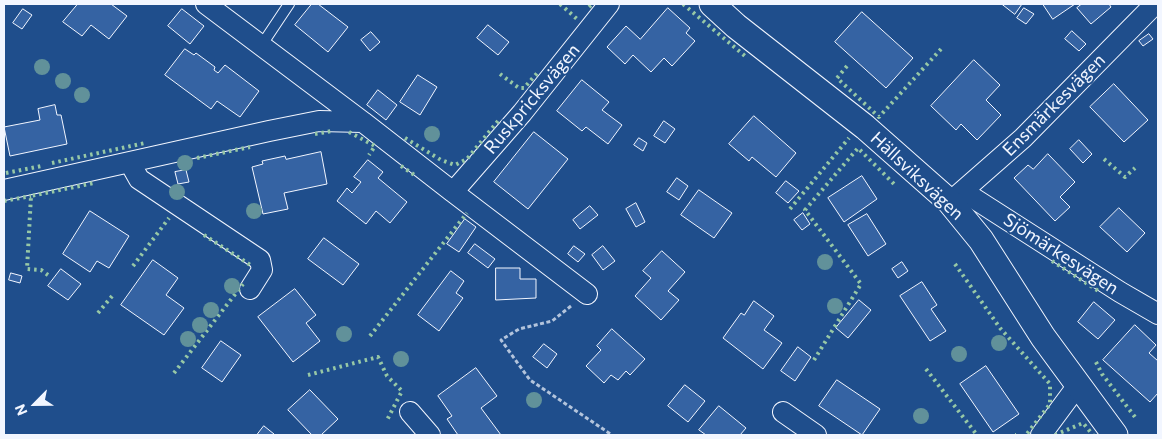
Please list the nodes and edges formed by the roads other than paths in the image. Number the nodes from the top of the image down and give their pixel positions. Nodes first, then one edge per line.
1 (206, 4) edge
2 (289, 4) edge
3 (609, 4) edge
4 (712, 4) edge
5 (1152, 4) edge
6 (261, 46) junction
7 (363, 122) junction
8 (130, 163) junction
9 (4, 190) edge
10 (453, 192) junction
11 (957, 197) junction
12 (250, 289) dead end
13 (588, 294) road end
14 (1158, 314) edge
15 (1078, 386) junction
16 (410, 412) dead end
17 (783, 412) dead end
18 (430, 435) edge
19 (816, 435) edge
20 (1041, 435) edge
21 (1115, 435) edge

1 - 6 street
2 - 6 lane
3 - 10 street, Ruskpricksvägen
4 - 11 street, Hällsviksvägen
5 - 11 street, Ensmärkesvägen
6 - 7 street
7 - 8 street
7 - 10 street
8 - 9 street
8 - 12 street
10 - 13 street
11 - 14 street, Sjömärkesvägen
11 - 15 street, Hällsviksvägen
15 - 20 street
15 - 21 street, Hällsviksvägen
16 - 18 street
17 - 19 street

